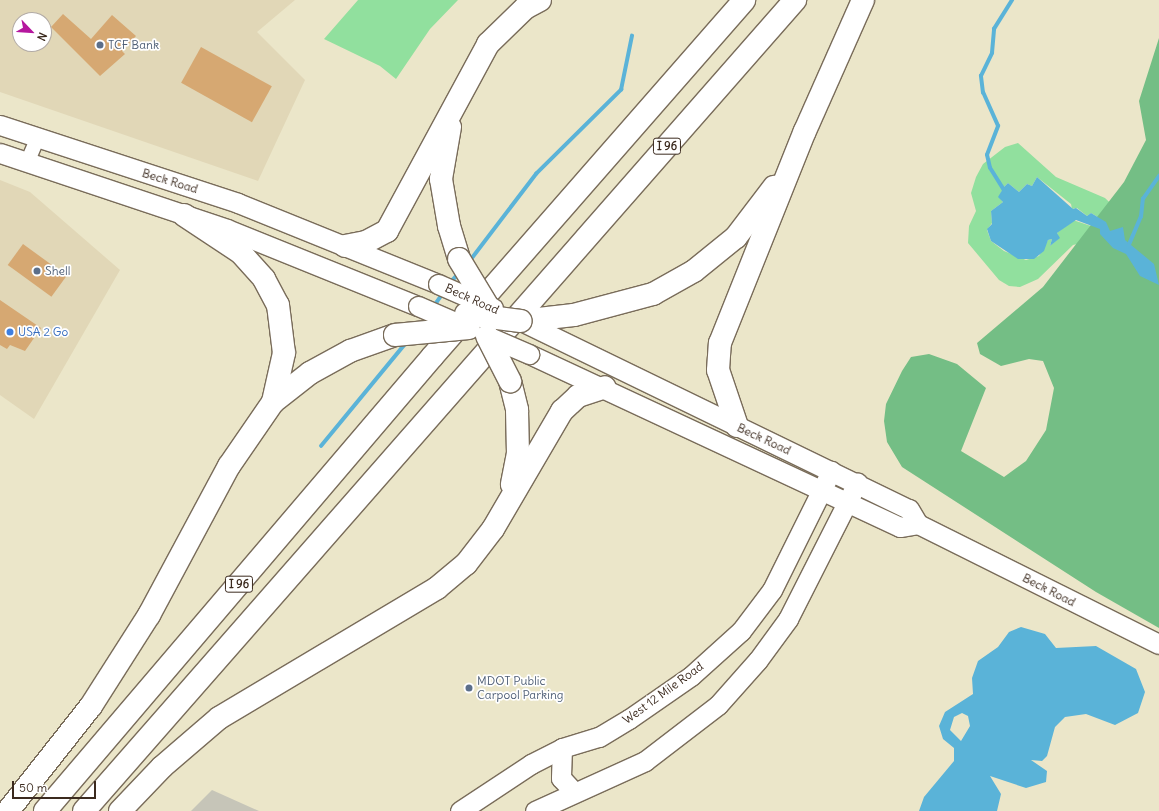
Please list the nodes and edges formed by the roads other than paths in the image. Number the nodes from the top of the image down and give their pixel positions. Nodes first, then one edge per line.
1 (540, 0) edge
2 (744, 0) edge
3 (795, 0) edge
4 (863, 0) edge
5 (462, 86) junction
6 (0, 125) edge
7 (806, 131) junction
8 (36, 139) junction
9 (0, 153) edge
10 (27, 163) junction
11 (184, 215) junction
12 (345, 246) junction
13 (438, 284) joint
14 (418, 306) joint
15 (489, 323) junction
16 (548, 332) joint
17 (529, 354) joint
18 (604, 387) junction
19 (274, 402) junction
20 (737, 426) junction
21 (831, 471) junction
22 (858, 483) junction
23 (822, 491) junction
24 (848, 503) junction
25 (918, 524) junction
26 (493, 529) junction
27 (1159, 644) edge
28 (562, 748) junction
29 (574, 792) junction
30 (8, 811) edge
31 (46, 811) edge
32 (84, 811) edge
33 (120, 811) edge
34 (460, 811) edge
35 (535, 811) edge

1 - 5 highway
2 - 31 highway, I 96
3 - 32 highway, I 96
4 - 7 highway
5 - 12 highway
5 - 15 highway, bridge
6 - 8 main road, Beck Road
7 - 15 highway
7 - 20 highway
8 - 10 street
8 - 12 main road, Beck Road
9 - 10 main road
10 - 11 main road
11 - 14 main road
11 - 19 highway
12 - 13 main road, Beck Road
13 - 15 highway, bridge
14 - 15 highway, bridge
15 - 16 highway
15 - 17 highway
15 - 19 highway, bridge
15 - 26 highway, bridge
16 - 20 main road, Beck Road
17 - 18 main road, Beck Road
18 - 23 main road, Beck Road
18 - 26 highway
19 - 30 highway
20 - 21 main road, Beck Road
21 - 22 main road, Beck Road
21 - 23 main road, West 12 Mile Road
22 - 24 main road
22 - 25 main road, Beck Road
23 - 24 main road, Beck Road
23 - 28 main road, West 12 Mile Road
24 - 25 main road, Beck Road
24 - 29 main road
25 - 27 main road, Beck Road
26 - 33 highway
28 - 29 main road
28 - 34 main road, West 12 Mile Road
29 - 35 main road

